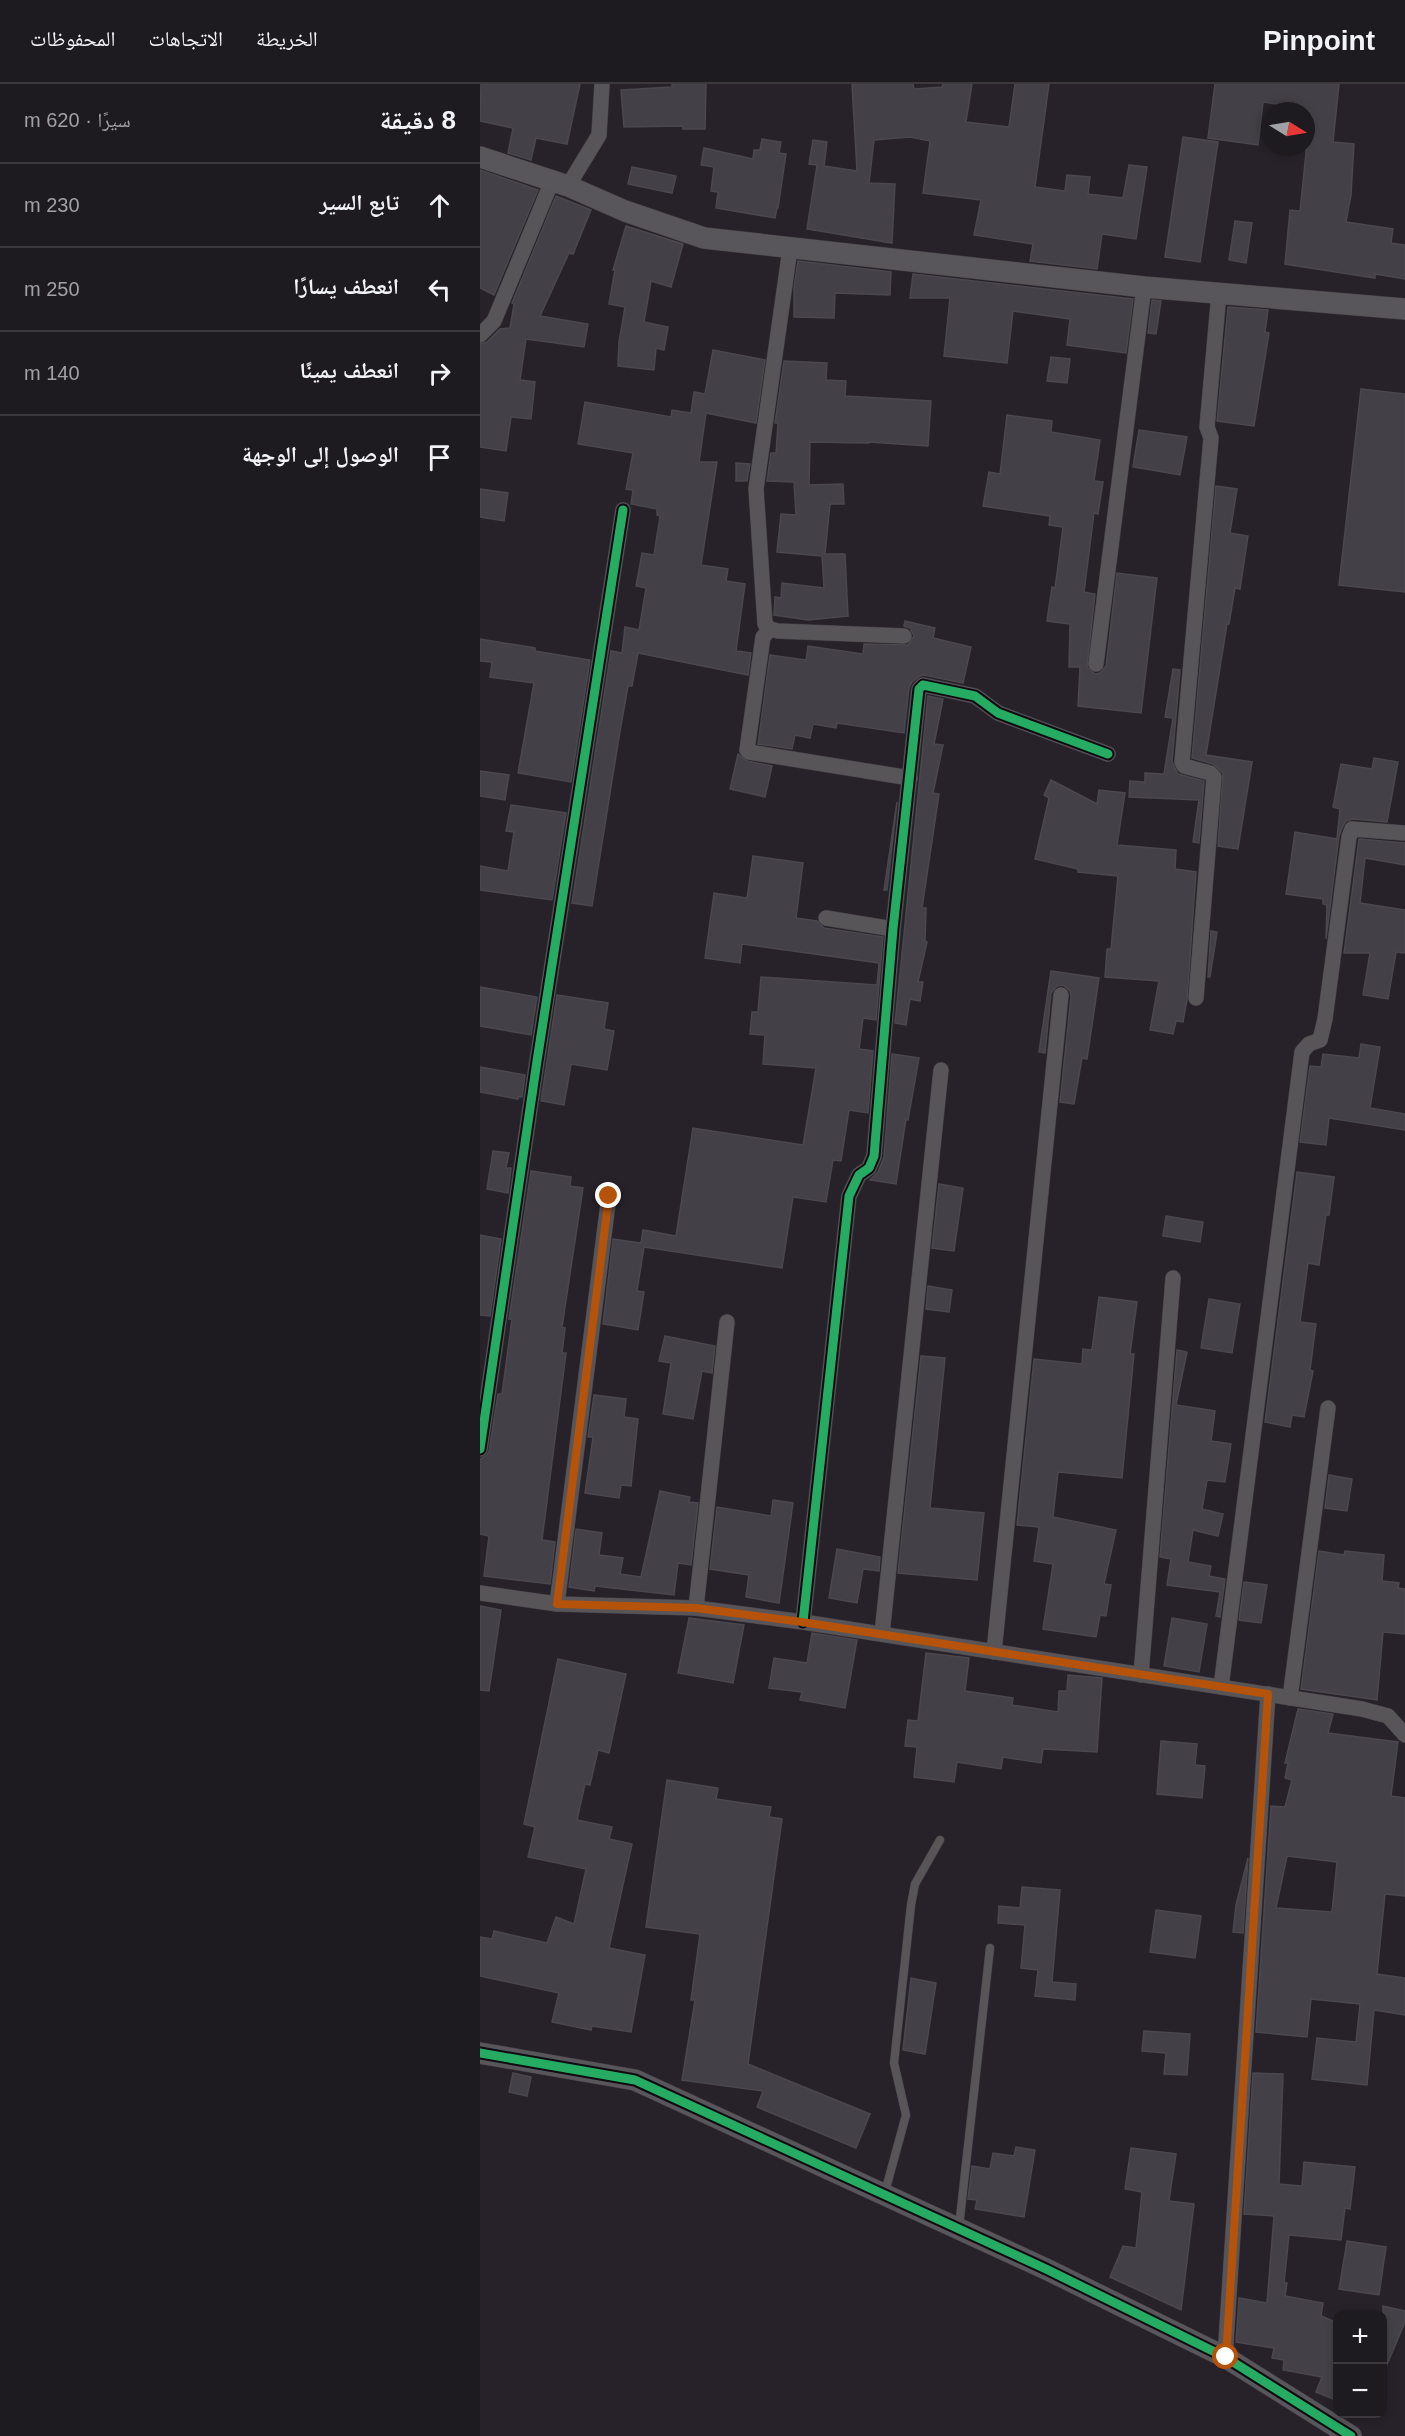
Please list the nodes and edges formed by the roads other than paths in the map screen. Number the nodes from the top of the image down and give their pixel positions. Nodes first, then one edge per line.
1 (602, 84) edge
2 (480, 157) edge
3 (560, 183) junction
4 (790, 249) junction
5 (1144, 287) junction
6 (1219, 292) junction
7 (1405, 309) edge
8 (480, 335) edge
9 (623, 510) dead end
10 (770, 629) junction
11 (904, 636) dead end
12 (1096, 664) dead end
13 (1108, 754) dead end
14 (910, 778) junction
15 (1405, 833) edge
16 (826, 918) dead end
17 (893, 929) junction
18 (1061, 995) dead end
19 (1196, 998) dead end
20 (941, 1070) dead end
21 (609, 1196) dead end
22 (1173, 1278) dead end
23 (727, 1322) dead end
24 (1329, 1408) dead end
25 (480, 1449) edge
26 (480, 1593) edge
27 (557, 1604) junction
28 (696, 1608) junction
29 (802, 1622) junction
30 (882, 1634) junction
31 (994, 1652) junction
32 (1141, 1675) junction
33 (1221, 1687) junction
34 (1268, 1694) junction
35 (1290, 1698) junction
36 (1405, 1735) edge
37 (940, 1839) dead end
38 (990, 1948) dead end
39 (480, 2053) edge
40 (885, 2195) junction
41 (959, 2229) junction
42 (1226, 2357) junction
43 (1351, 2436) edge

1 - 3 street
2 - 3 street
3 - 4 street
3 - 8 street
4 - 5 street
4 - 10 street
5 - 6 street
5 - 12 street
6 - 7 street
6 - 19 street
9 - 25 street
10 - 11 street
10 - 14 street
13 - 14 street
14 - 17 street
15 - 33 street
16 - 17 street
17 - 29 street
18 - 31 street
20 - 30 street
21 - 27 street
22 - 32 street
23 - 28 street
24 - 35 street
26 - 27 street
27 - 28 street
28 - 29 street
29 - 30 street
30 - 31 street
31 - 32 street
32 - 33 street
33 - 34 street
34 - 35 street
34 - 42 street
35 - 36 street
37 - 40 lane
38 - 41 lane
39 - 40 street
40 - 41 street
41 - 42 street
42 - 43 street

